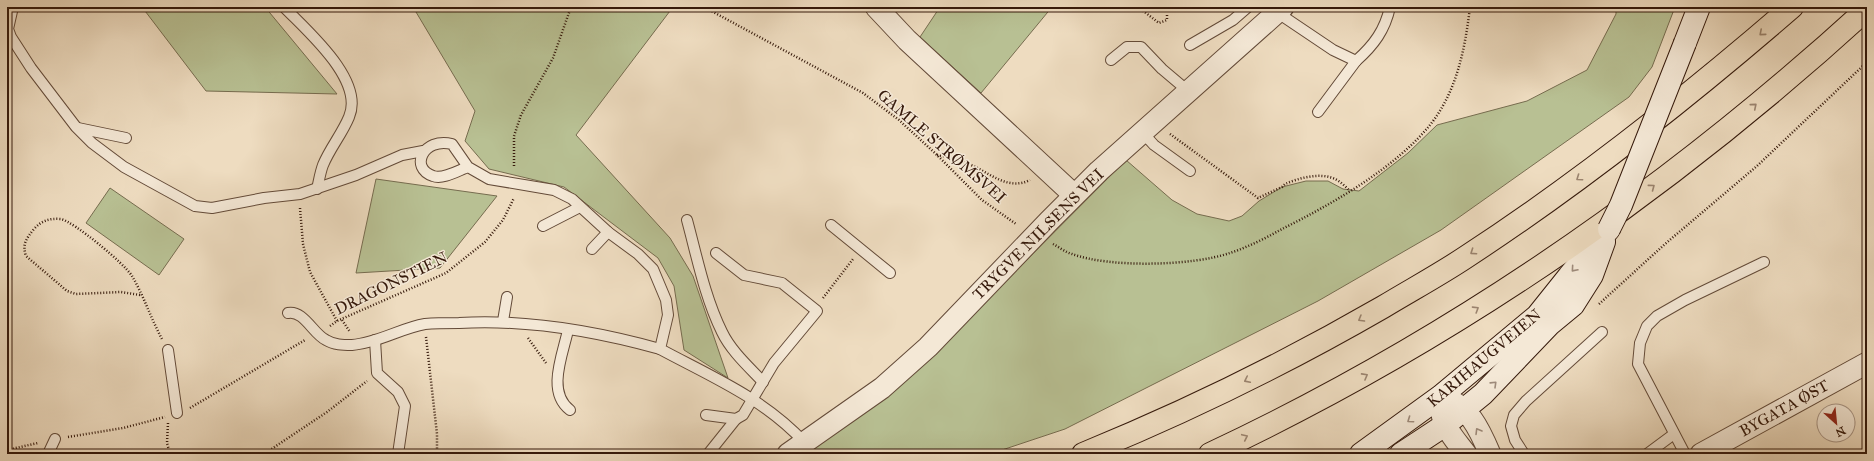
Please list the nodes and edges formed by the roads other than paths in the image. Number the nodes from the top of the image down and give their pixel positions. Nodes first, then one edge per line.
1 (13, 7) edge
2 (284, 7) edge
3 (876, 7) edge
4 (1248, 7) edge
5 (1390, 7) edge
6 (1699, 7) edge
7 (1792, 7) edge
8 (1867, 9) edge
9 (1280, 10) edge
10 (1190, 46) dead end
11 (1111, 60) dead end
12 (1356, 61) junction
13 (1188, 91) junction
14 (1318, 112) dead end
15 (76, 127) junction
16 (126, 138) dead end
17 (1150, 140) junction
18 (423, 151) junction
19 (468, 167) junction
20 (1190, 171) dead end
21 (317, 189) junction
22 (1074, 195) junction
23 (580, 207) junction
24 (687, 220) dead end
25 (831, 225) dead end
26 (543, 226) dead end
27 (1609, 229) junction
28 (608, 232) junction
29 (592, 250) dead end
30 (716, 253) dead end
31 (1764, 262) dead end
32 (890, 273) dead end
33 (507, 297) dead end
34 (288, 313) dead end
35 (503, 321) junction
36 (568, 330) junction
37 (1602, 332) dead end
38 (375, 340) junction
39 (660, 349) junction
40 (168, 350) road end
41 (1867, 364) edge
42 (763, 382) junction
43 (1441, 396) junction
44 (754, 398) junction
45 (570, 410) dead end
46 (1465, 410) junction
47 (177, 413) dead end
48 (706, 415) dead end
49 (736, 419) junction
50 (1445, 425) junction
51 (1674, 434) junction
52 (55, 439) dead end
53 (796, 448) edge
54 (48, 454) edge
55 (398, 454) edge
56 (708, 454) edge
57 (1083, 454) edge
58 (1210, 454) edge
59 (1361, 454) edge
60 (1401, 454) edge
61 (1466, 454) edge
62 (1490, 454) edge
63 (1524, 454) edge
64 (1647, 454) edge
65 (1685, 454) edge
66 (1701, 454) edge

1 - 15 lane
2 - 21 lane
3 - 22 street
4 - 10 lane
5 - 12 lane
6 - 27 main road, KARIHAUGVEIEN, bridge
7 -> 57 highway
58 -> 8 highway
9 - 12 lane
9 - 13 street, TRYGVE NILSENS VEI
11 - 13 lane
12 - 14 lane
13 - 17 street, TRYGVE NILSENS VEI
15 - 16 lane
15 - 21 lane
17 - 20 lane
17 - 22 street, TRYGVE NILSENS VEI
18 - 19 lane
18 - 19 lane
18 - 21 lane
19 - 23 lane
22 - 53 street, TRYGVE NILSENS VEI
23 - 26 lane
23 - 28 lane
24 - 42 lane
25 - 32 lane
27 -> 43 main road, KARIHAUGVEIEN
46 -> 27 main road, KARIHAUGVEIEN
28 - 29 lane
28 - 39 lane
30 - 42 lane
31 - 51 lane
33 - 35 lane
34 - 38 lane
35 - 36 lane
35 - 38 lane
36 - 39 lane
36 - 45 lane
37 - 63 lane
38 - 55 lane
39 - 44 lane
40 - 47 lane
41 - 66 street, BYGATA ØST
42 - 44 lane
43 - 46 street
43 - 50 street
43 -> 59 main road, KARIHAUGVEIEN
44 - 49 lane
44 - 53 lane
46 - 50 main road, KARIHAUGVEIEN
62 -> 46 street
48 - 49 lane
49 - 56 lane
50 - 60 main road, KARIHAUGVEIEN
50 - 61 street
51 - 64 lane
51 - 65 lane
52 - 54 lane

